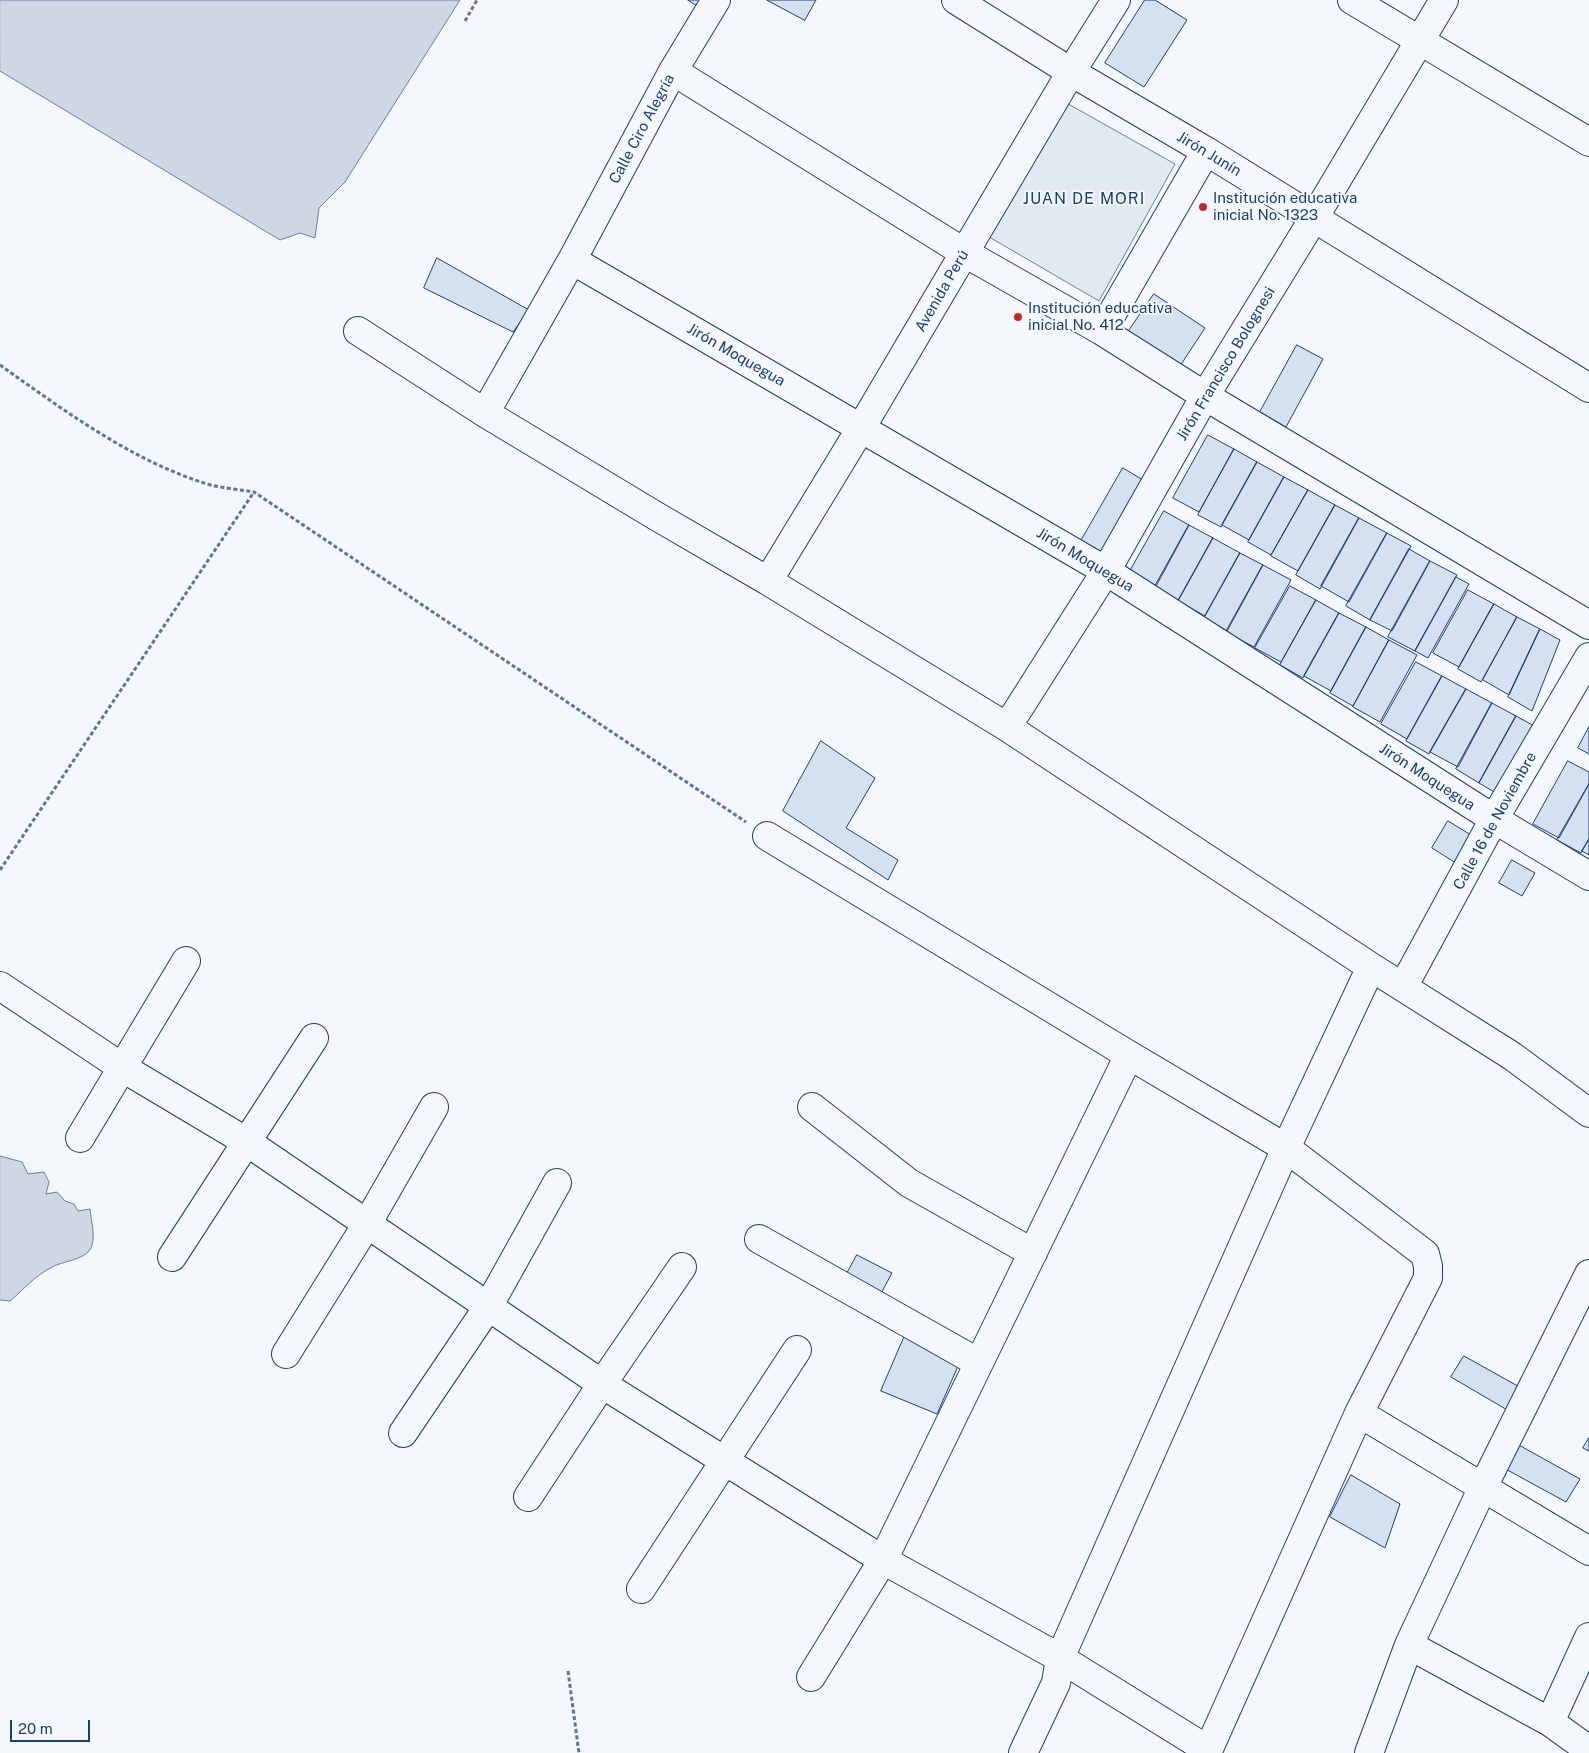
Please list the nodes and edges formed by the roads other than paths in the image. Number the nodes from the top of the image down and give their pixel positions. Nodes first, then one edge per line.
1 (716, 0) edge
2 (956, 0) edge
3 (1116, 0) edge
4 (1352, 0) edge
5 (1444, 0) edge
6 (1420, 42) junction
7 (673, 71) junction
8 (1071, 72) junction
9 (1589, 142) edge
10 (1206, 151) junction
11 (1314, 218) junction
12 (965, 253) junction
13 (572, 260) junction
14 (358, 330) dead end
15 (1102, 330) junction
16 (1589, 388) edge
17 (1205, 396) junction
18 (485, 413) junction
19 (861, 428) junction
20 (1106, 571) junction
21 (768, 581) junction
22 (1589, 625) edge
23 (1589, 657) edge
24 (1007, 727) junction
25 (1494, 819) junction
26 (767, 836) road end
27 (1589, 876) edge
28 (186, 961) dead end
29 (1371, 967) junction
30 (1403, 987) junction
31 (1, 988) edge
32 (314, 1038) dead end
33 (1129, 1055) junction
34 (123, 1068) junction
35 (434, 1107) dead end
36 (812, 1108) dead end
37 (1589, 1113) edge
38 (80, 1138) dead end
39 (247, 1142) junction
40 (1286, 1148) junction
41 (557, 1183) dead end
42 (366, 1224) junction
43 (760, 1239) dead end
44 (1033, 1253) junction
45 (172, 1256) dead end
46 (682, 1267) dead end
47 (1589, 1274) edge
48 (488, 1307) junction
49 (797, 1350) dead end
50 (286, 1354) dead end
51 (979, 1363) junction
52 (602, 1384) junction
53 (1358, 1413) junction
54 (403, 1433) dead end
55 (725, 1460) junction
56 (1482, 1488) junction
57 (528, 1497) dead end
58 (1589, 1551) edge
59 (884, 1560) junction
60 (641, 1589) dead end
61 (1589, 1637) edge
62 (1409, 1644) junction
63 (1060, 1658) junction
64 (811, 1678) dead end
65 (1567, 1740) edge
66 (1208, 1752) edge
67 (1022, 1753) edge
68 (1370, 1753) edge

1 - 7 street, Calle Ciro Alegría
2 - 8 street, Jirón Junín
3 - 8 street, Avenida Perú
4 - 6 street
5 - 6 street, Jirón Francisco Bolognesi
6 - 9 street
6 - 11 street, Jirón Francisco Bolognesi
7 - 12 street
7 - 13 street, Calle Ciro Alegría
8 - 10 street, Jirón Junín
8 - 12 street, Avenida Perú
10 - 11 street, Jirón Junín
10 - 15 street
11 - 16 street, Jirón Junín
11 - 17 street, Jirón Francisco Bolognesi
12 - 15 street
12 - 19 street, Avenida Perú
13 - 18 street, Calle Ciro Alegría
13 - 19 street, Jirón Moquegua
14 - 18 street
15 - 17 street
17 - 20 street, Jirón Francisco Bolognesi
17 - 22 street
18 - 21 street
19 - 20 street, Jirón Moquegua
19 - 21 street, Avenida Perú
20 - 24 street, Jirón Francisco Bolognesi
20 - 25 street, Jirón Moquegua
21 - 24 street
23 - 25 street, Calle 16 de Noviembre
24 - 29 street
25 - 27 street, Jirón Moquegua
25 - 30 street, Calle 16 de Noviembre
26 - 33 street
28 - 34 street
29 - 30 street
29 - 40 street
30 - 37 street
31 - 34 street
32 - 39 street
33 - 40 street
33 - 44 street
34 - 38 street
34 - 39 street
35 - 42 street
36 - 44 street
39 - 42 street
39 - 45 street
40 - 53 street
40 - 63 street
41 - 48 street
42 - 48 street
42 - 50 street
43 - 51 street
44 - 51 street
46 - 52 street
47 - 56 street
48 - 52 street
48 - 54 street
49 - 55 street
51 - 59 street
52 - 55 street
52 - 57 street
53 - 56 street
53 - 66 street
55 - 59 street
55 - 60 street
56 - 58 street
56 - 62 street
59 - 63 street
59 - 64 street
61 - 65 street
62 - 65 street
62 - 68 street
63 - 66 street
63 - 67 street

